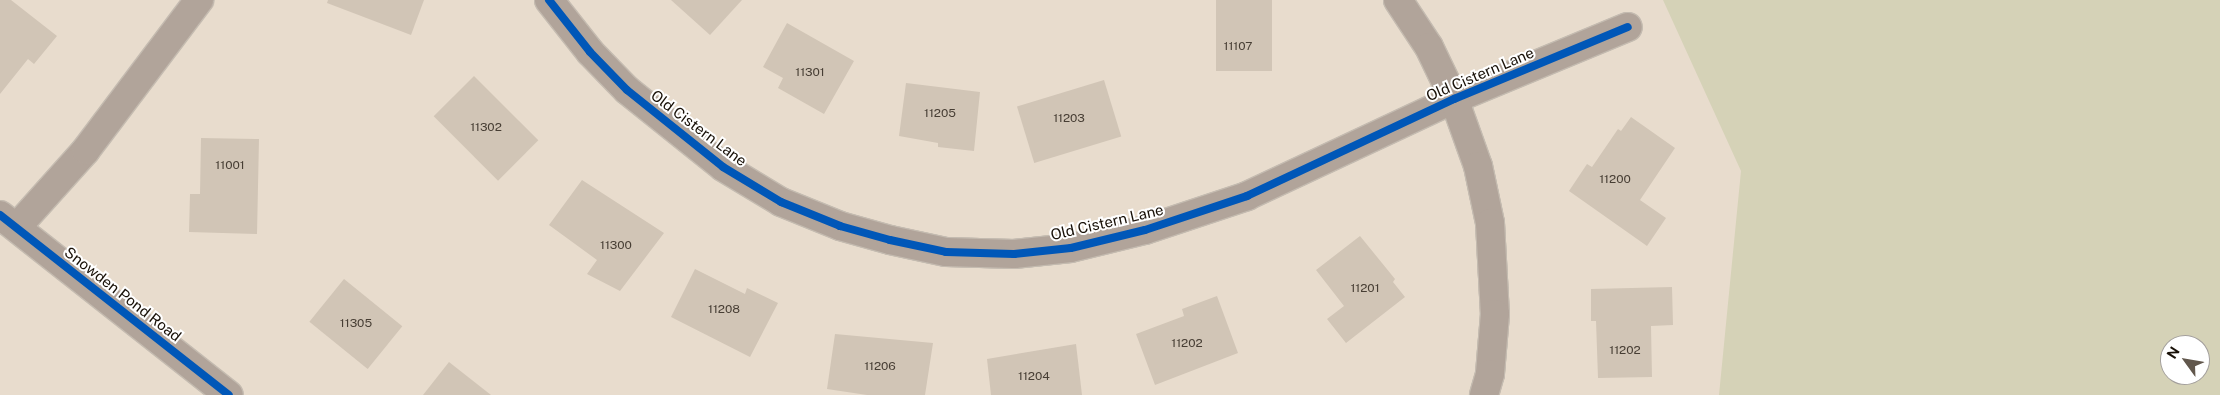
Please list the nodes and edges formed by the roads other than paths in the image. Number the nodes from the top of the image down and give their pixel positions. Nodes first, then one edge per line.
1 (199, 0) edge
2 (549, 0) edge
3 (1398, 0) edge
4 (1628, 27) dead end
5 (1454, 99) junction
6 (8, 221) edge
7 (229, 395) edge
8 (1484, 395) edge

1 - 6 street, Snowden Pond Road
2 - 5 street, Old Cistern Lane
3 - 5 street
4 - 5 street, Old Cistern Lane
5 - 8 street
6 - 7 street, Snowden Pond Road

